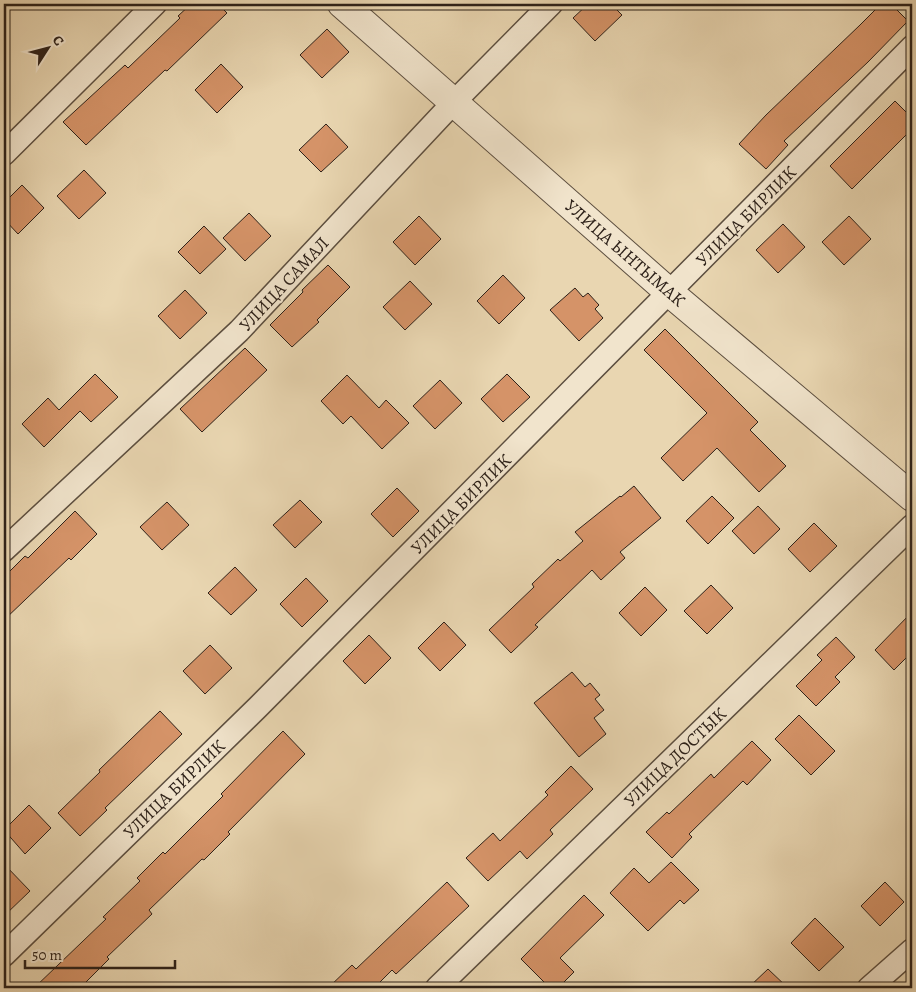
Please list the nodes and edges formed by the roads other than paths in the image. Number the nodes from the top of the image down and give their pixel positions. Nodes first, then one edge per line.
1 (155, 4) edge
2 (342, 4) edge
3 (551, 4) edge
4 (912, 47) edge
5 (454, 102) junction
6 (4, 154) edge
7 (670, 293) junction
8 (912, 496) edge
9 (912, 526) edge
10 (4, 550) edge
11 (912, 950) edge
12 (4, 955) edge
13 (437, 988) edge
14 (869, 988) edge

1 - 6 street
2 - 5 street, УЛИЦА ЫНТЫМАК
3 - 5 street, УЛИЦА САМАЛ
4 - 7 street, УЛИЦА БИРЛИК
5 - 7 street, УЛИЦА ЫНТЫМАК
5 - 10 street, УЛИЦА САМАЛ
7 - 8 street, УЛИЦА ЫНТЫМАК
7 - 12 street, УЛИЦА БИРЛИК
9 - 13 street, УЛИЦА ДОСТЫК
11 - 14 street

